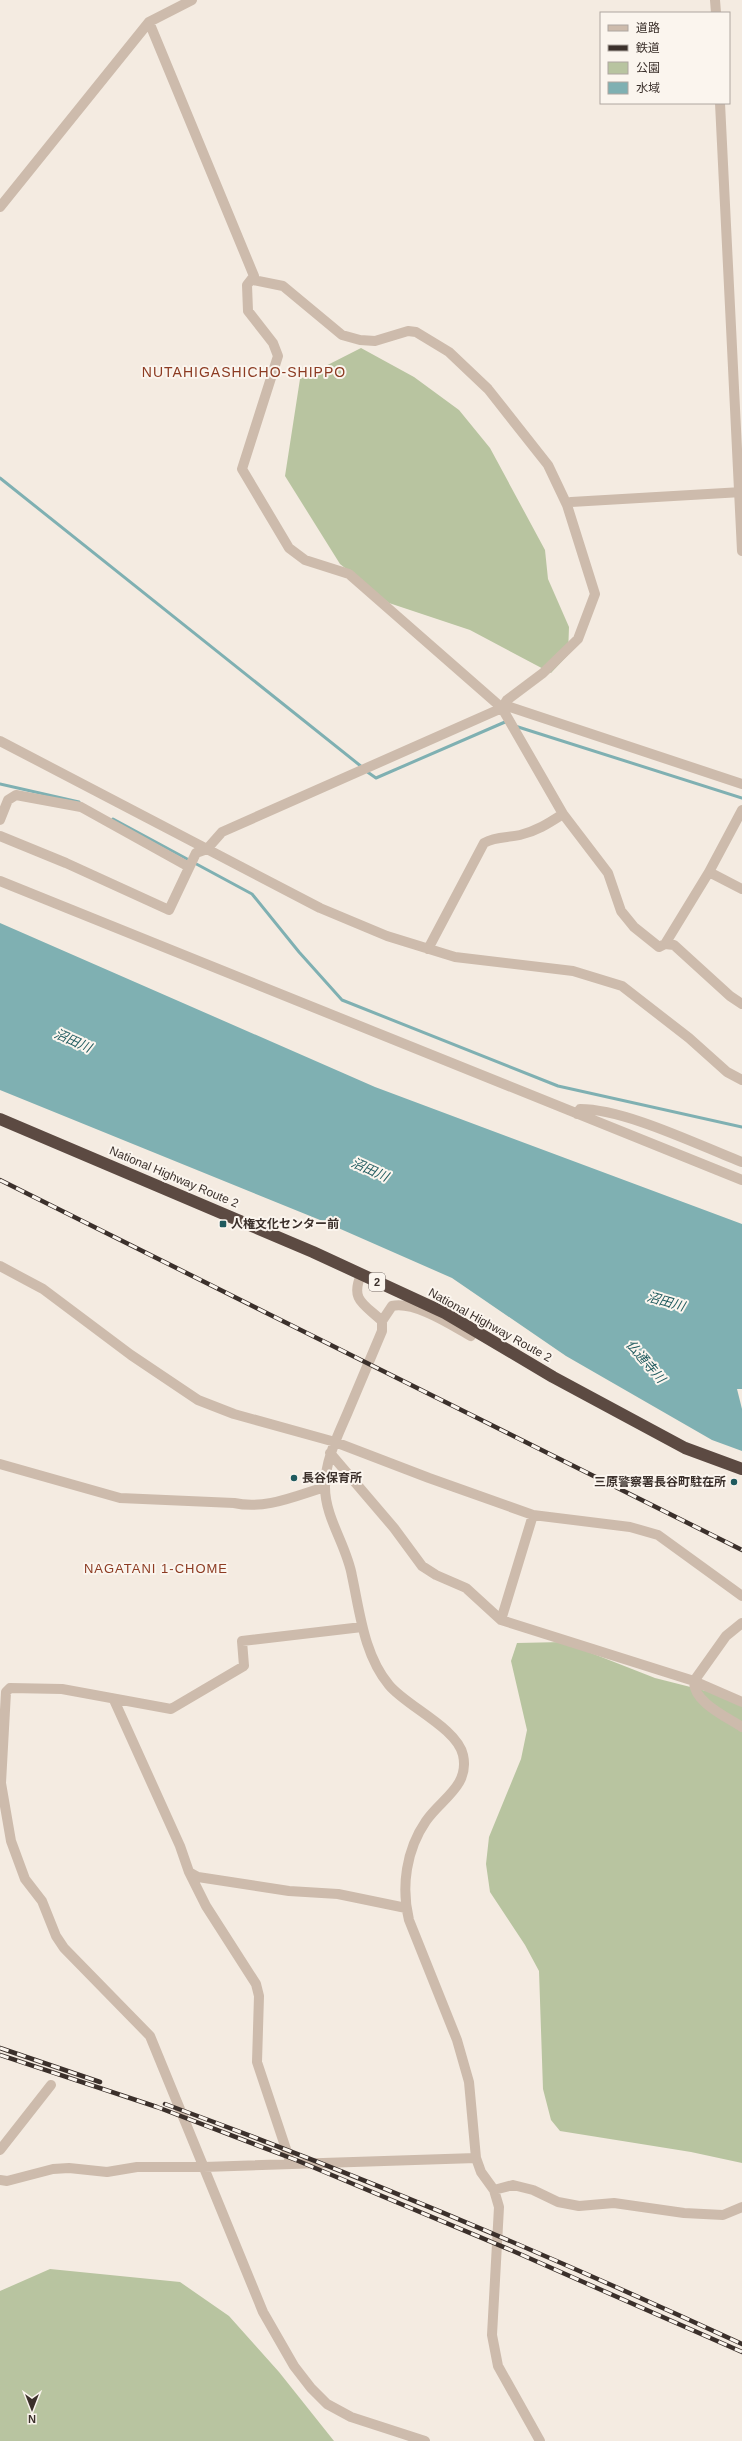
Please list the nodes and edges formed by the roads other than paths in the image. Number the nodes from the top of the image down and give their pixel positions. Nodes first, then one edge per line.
1 (192, 0) edge
2 (715, 0) edge
3 (716, 12) edge
4 (149, 22) junction
5 (720, 104) edge
6 (0, 207) edge
7 (253, 280) junction
8 (741, 492) edge
9 (567, 505) junction
10 (742, 551) edge
11 (502, 708) junction
12 (0, 741) edge
13 (742, 784) edge
14 (742, 811) edge
15 (563, 814) junction
16 (0, 820) edge
17 (0, 836) edge
18 (207, 849) junction
19 (189, 866) junction
20 (709, 872) junction
21 (0, 881) edge
22 (742, 889) edge
23 (665, 944) junction
24 (428, 949) junction
25 (742, 1004) edge
26 (742, 1080) edge
27 (577, 1114) junction
28 (0, 1119) edge
29 (742, 1162) edge
30 (742, 1180) edge
31 (0, 1266) edge
32 (361, 1275) junction
33 (382, 1321) junction
34 (475, 1331) junction
35 (336, 1442) junction
36 (330, 1454) junction
37 (0, 1464) edge
38 (742, 1469) edge
39 (325, 1487) junction
40 (533, 1515) junction
41 (742, 1596) edge
42 (502, 1620) junction
43 (742, 1623) edge
44 (362, 1627) junction
45 (694, 1681) junction
46 (114, 1700) junction
47 (742, 1702) edge
48 (742, 1727) edge
49 (0, 1783) edge
50 (189, 1872) junction
51 (406, 1908) junction
52 (51, 2085) dead end
53 (0, 2150) edge
54 (476, 2158) junction
55 (291, 2164) junction
56 (204, 2167) junction
57 (0, 2180) edge
58 (494, 2190) junction
59 (742, 2207) edge
60 (425, 2441) edge
61 (540, 2441) edge

1 - 4 street
2 - 3 street
4 - 6 street
4 - 7 street
5 - 8 street
7 - 9 street
7 - 11 street
8 - 9 street
8 - 10 street
9 - 11 street
11 - 13 street
11 - 15 street
11 - 18 street
12 - 18 street
14 - 20 street
15 - 23 street
15 - 24 street
16 - 19 street
17 - 19 street
18 - 19 street
18 - 24 street
20 - 22 street
20 - 23 street
21 - 27 street
23 - 25 street
24 - 26 street
27 - 29 street
27 - 30 street
28 - 32 highway, National Highway Route 2 / 2
31 - 35 street
32 - 33 street
32 - 34 highway, National Highway Route 2 / 2
33 - 34 street
33 - 35 street
34 - 38 highway, National Highway Route 2 / 2
35 - 36 street
35 - 40 street
36 - 39 street
36 - 42 street
37 - 39 street
39 - 44 street
40 - 41 street
40 - 42 street
42 - 45 street
43 - 45 street
44 - 46 street
44 - 51 street
45 - 47 street
45 - 48 street
46 - 49 street
46 - 50 street
49 - 56 street
50 - 51 street
50 - 55 street
51 - 54 street
52 - 53 street
54 - 55 street
54 - 58 street
55 - 56 street
56 - 57 street
56 - 60 street
58 - 59 street
58 - 61 street

